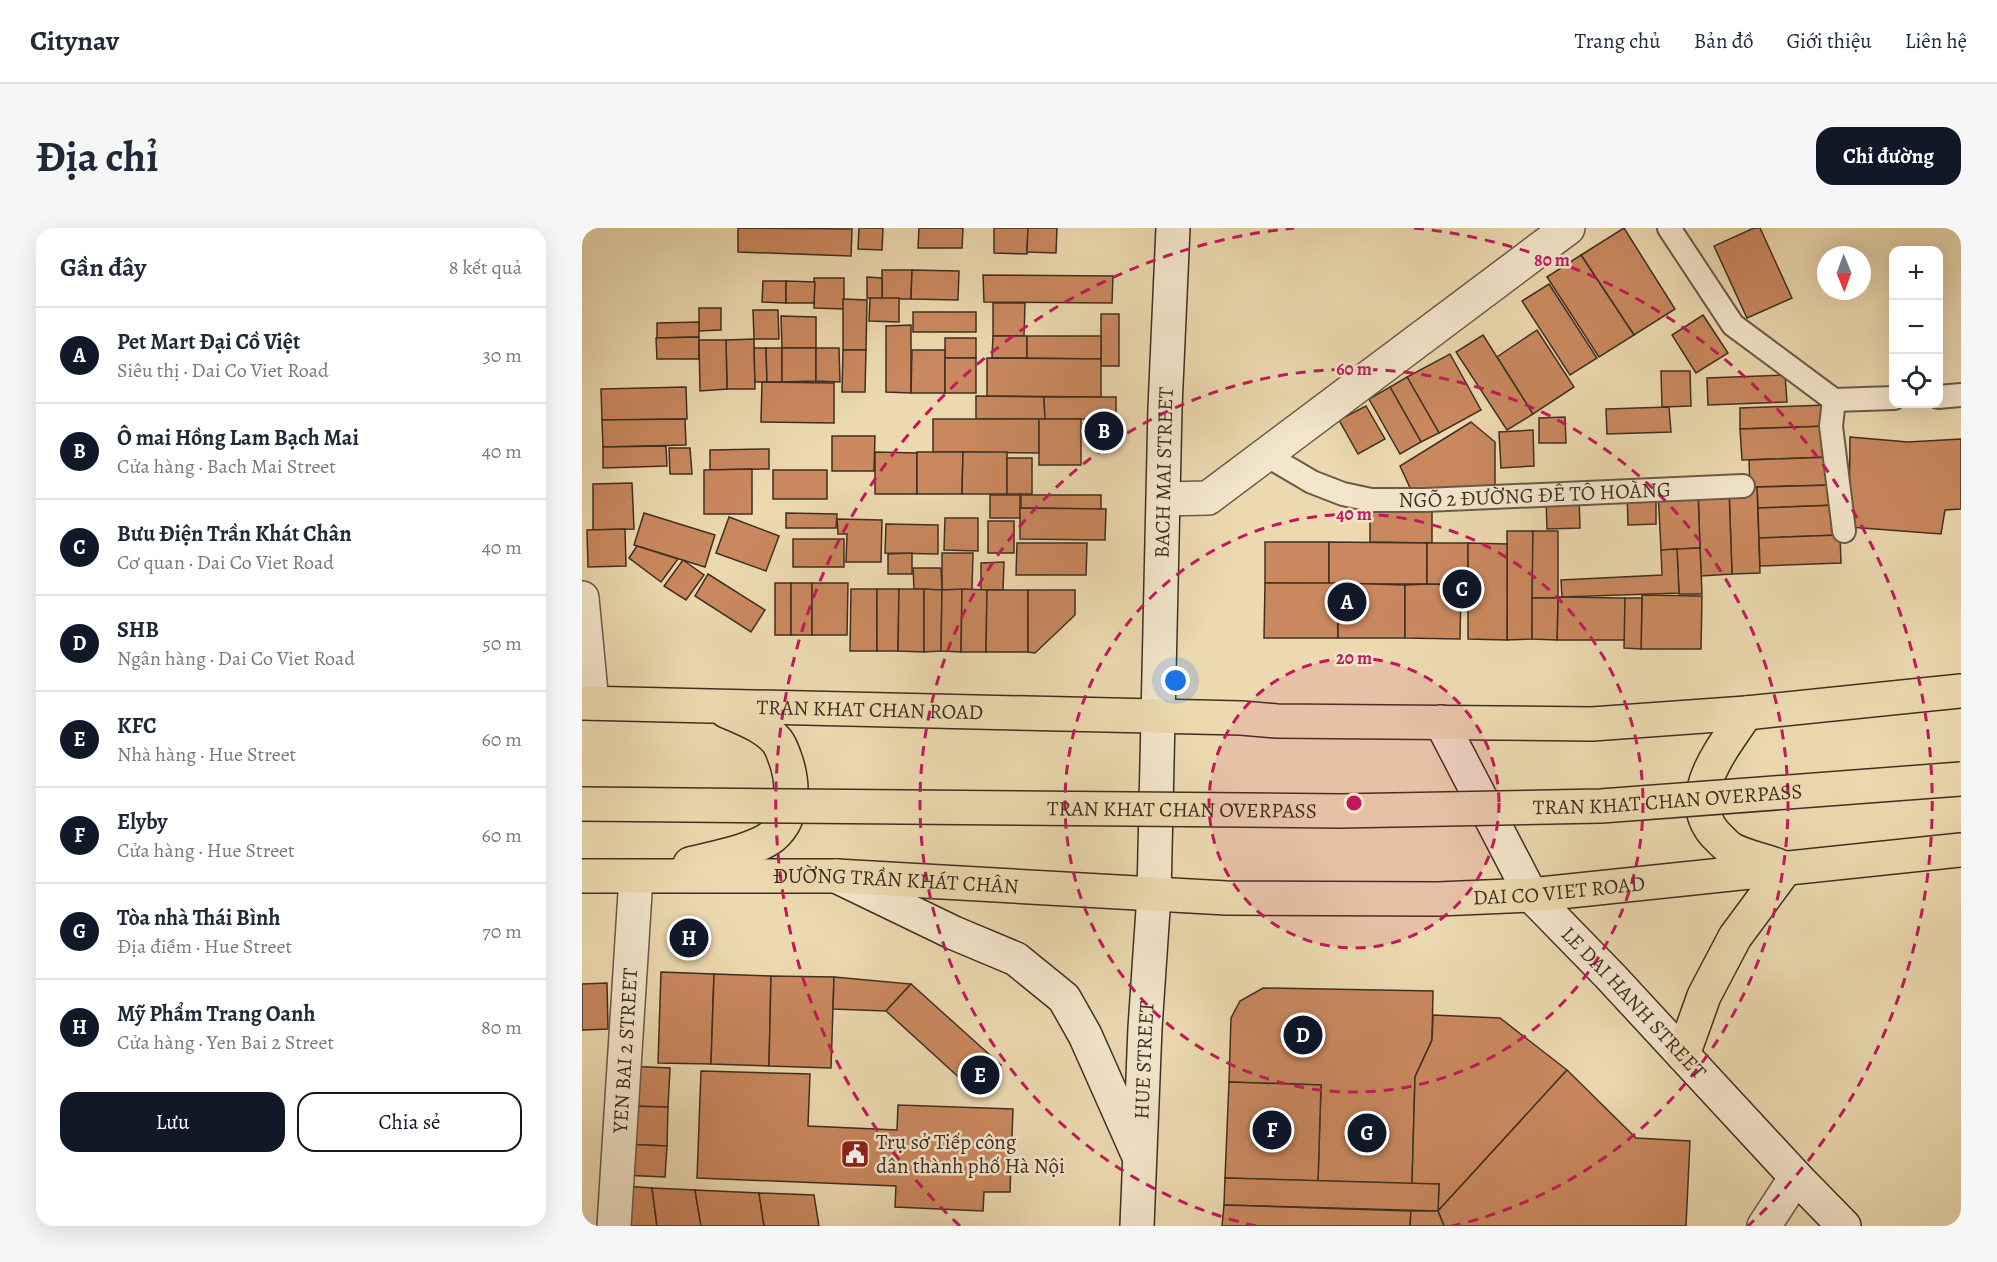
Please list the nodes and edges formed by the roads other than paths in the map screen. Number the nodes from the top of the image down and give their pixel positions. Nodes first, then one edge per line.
1 (1173, 228) edge
2 (1568, 228) edge
3 (1669, 228) edge
4 (1961, 395) edge
5 (1943, 397) edge
6 (1889, 398) edge
7 (1834, 400) junction
8 (1266, 455) junction
9 (1743, 486) dead end
10 (1164, 499) junction
11 (1844, 531) dead end
12 (582, 598) edge
13 (1961, 691) edge
14 (587, 703) edge
15 (716, 706) junction
16 (1746, 713) junction
17 (1158, 717) junction
18 (1441, 723) junction
19 (1961, 779) edge
20 (582, 804) edge
21 (1961, 850) edge
22 (1786, 868) junction
23 (582, 876) edge
24 (836, 876) junction
25 (636, 877) junction
26 (1154, 895) junction
27 (1531, 895) junction
28 (1683, 1055) junction
29 (1139, 1158) junction
30 (1796, 1177) junction
31 (614, 1226) edge
32 (1137, 1226) edge
33 (1764, 1226) edge
34 (1844, 1226) edge

1 - 10 street, BACH MAI STREET
2 - 8 street
3 - 7 lane
4 - 5 lane
6 - 7 lane
7 - 11 lane
8 - 9 lane, NGÕ 2 ĐƯỜNG ĐÊ TÔ HOÀNG
8 - 10 street
10 - 17 street, BACH MAI STREET
12 - 14 street
13 - 16 main road
14 - 15 main road, TRAN KHAT CHAN ROAD
15 - 17 main road, TRAN KHAT CHAN ROAD
15 - 25 main road
16 - 18 main road
16 - 22 main road
17 - 18 main road
17 - 26 street, BACH MAI STREET
18 - 27 street, LE DAI HANH STREET
19 - 20 main road, TRAN KHAT CHAN OVERPASS, bridge
21 - 22 main road, DAI CO VIET ROAD
22 - 27 main road, DAI CO VIET ROAD
22 - 28 main road
23 - 25 main road
24 - 25 main road, ĐƯỜNG TRẦN KHÁT CHÂN
24 - 26 main road, ĐƯỜNG TRẦN KHÁT CHÂN
24 - 29 street
25 - 31 street, YEN BAI 2 STREET
26 - 27 main road, DAI CO VIET ROAD
26 - 29 street, HUE STREET
27 - 28 street, LE DAI HANH STREET
28 - 30 street, LE DAI HANH STREET
29 - 32 street, HUE STREET
30 - 33 street
30 - 34 street, LE DAI HANH STREET

